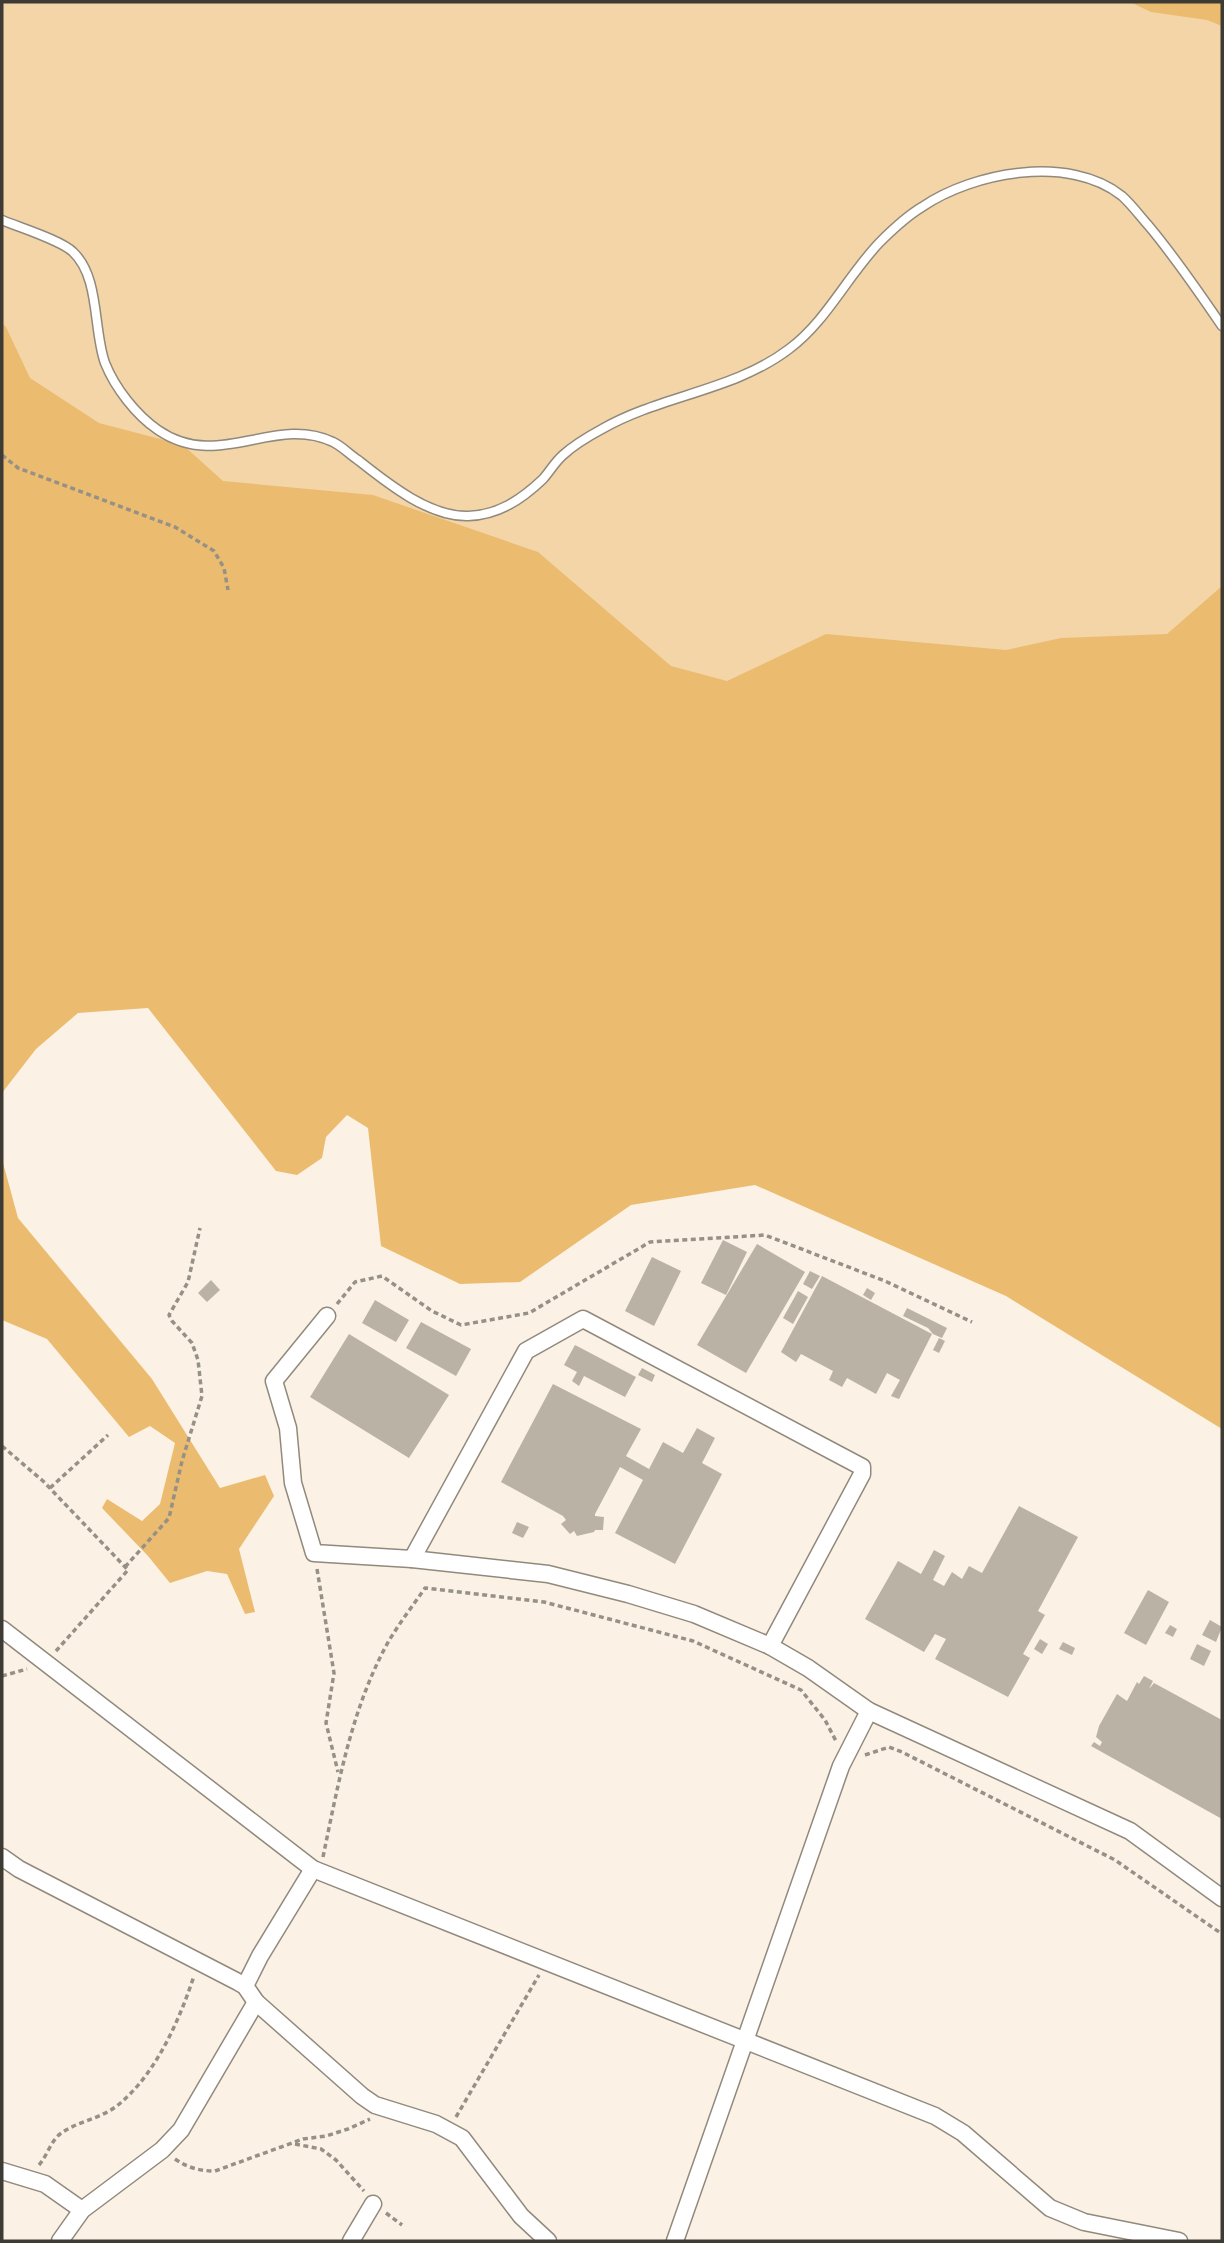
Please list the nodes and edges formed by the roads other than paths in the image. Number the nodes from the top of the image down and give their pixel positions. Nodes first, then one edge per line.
1 (2, 220) edge
2 (1222, 326) edge
3 (327, 1316) road end
4 (412, 1559) junction
5 (2, 1629) edge
6 (770, 1646) junction
7 (869, 1711) junction
8 (2, 1857) edge
9 (313, 1869) junction
10 (1222, 1898) edge
11 (245, 1986) junction
12 (256, 2002) junction
13 (745, 2040) junction
14 (2, 2171) edge
15 (373, 2204) road end
16 (82, 2210) junction
17 (60, 2241) edge
18 (351, 2241) edge
19 (548, 2241) edge
20 (675, 2241) edge
21 (1179, 2241) edge

1 - 2 lane
3 - 4 street
4 - 6 street
4 - 6 street
5 - 9 street
6 - 7 street
7 - 10 street
7 - 13 street
8 - 11 street
9 - 11 street
9 - 13 street
11 - 12 street
12 - 16 street
12 - 19 street
13 - 20 street
13 - 21 street
14 - 16 street
15 - 18 street
16 - 17 street

